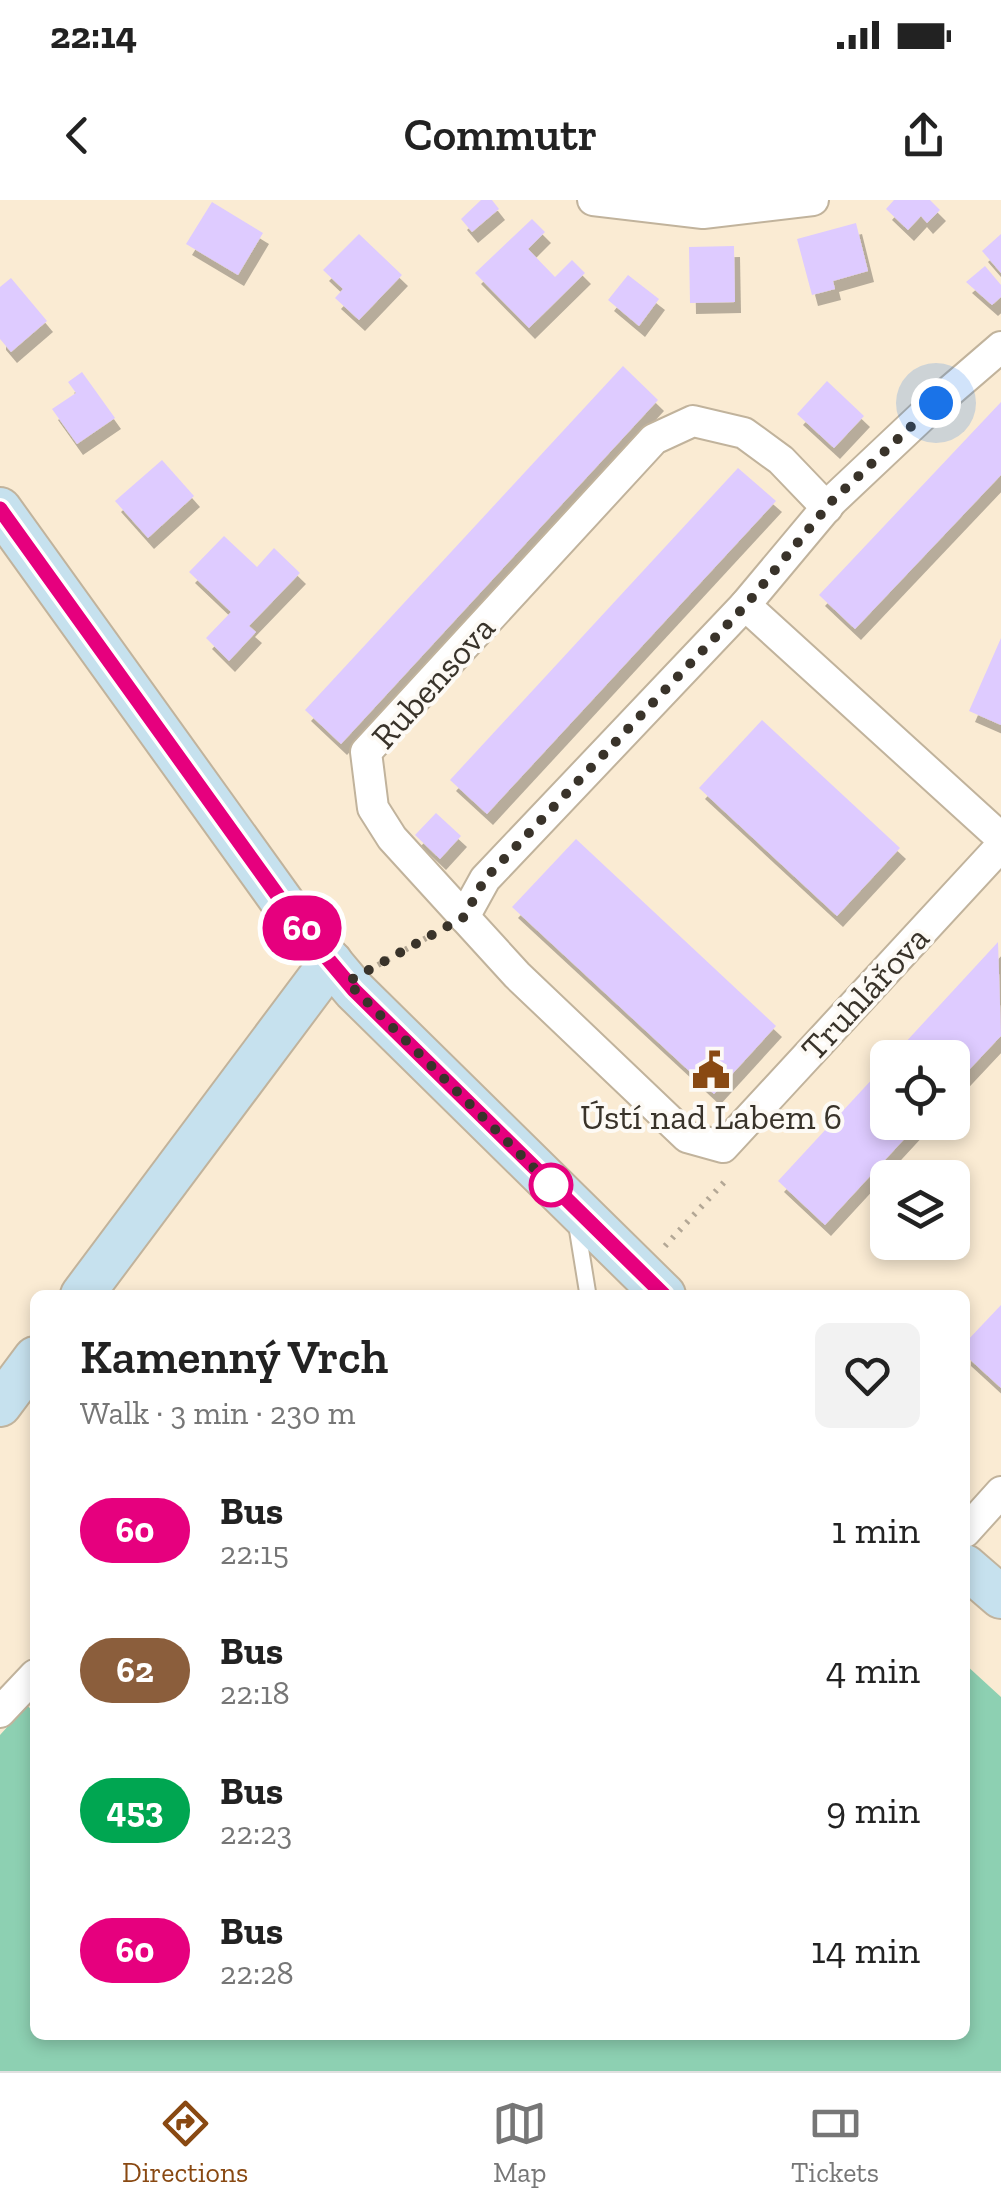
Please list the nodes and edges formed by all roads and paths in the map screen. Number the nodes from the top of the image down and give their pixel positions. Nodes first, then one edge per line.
1 (593, 200) edge
2 (812, 200) edge
3 (1001, 347) edge
4 (827, 508) junction
5 (0, 509) edge
6 (746, 605) junction
7 (1001, 838) edge
8 (1001, 846) edge
9 (464, 917) junction
10 (339, 972) junction
11 (723, 1147) junction
12 (574, 1207) junction
13 (652, 1284) edge
14 (86, 1290) edge
15 (587, 1290) edge
16 (30, 1365) edge
17 (0, 1404) edge
18 (1000, 1494) edge
19 (970, 1527) edge
20 (970, 1570) edge
21 (1001, 1598) edge
22 (30, 1679) edge
23 (0, 1712) edge

1 - 2 street
3 - 4 street
4 - 6 street
4 - 9 street, Rubensova
5 - 10 street
6 - 7 street
6 - 9 street
8 - 11 street, Truhlářova
9 - 10 path
9 - 11 street
10 - 12 street
10 - 14 street
11 - 13 path
12 - 13 street
12 - 15 lane
16 - 17 street
18 - 19 street
20 - 21 street
22 - 23 street

